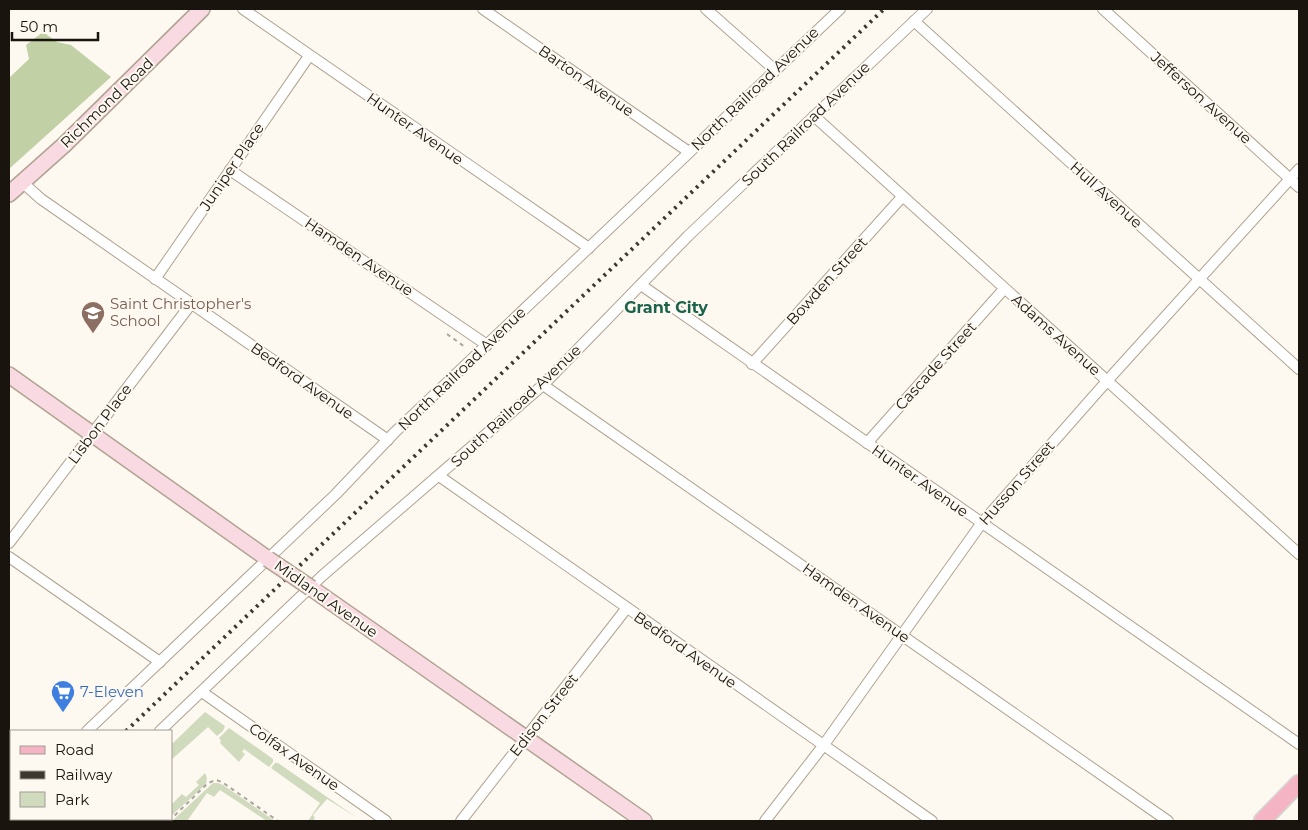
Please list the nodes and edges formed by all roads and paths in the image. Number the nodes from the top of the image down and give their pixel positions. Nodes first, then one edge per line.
1 (202, 9) edge
2 (243, 9) edge
3 (483, 9) edge
4 (706, 9) edge
5 (840, 9) edge
6 (926, 9) edge
7 (1103, 9) edge
8 (914, 21) junction
9 (309, 56) junction
10 (775, 70) junction
11 (814, 116) junction
12 (689, 152) junction
13 (1299, 169) edge
14 (230, 170) junction
15 (1290, 179) junction
16 (22, 182) junction
17 (1299, 187) edge
18 (9, 194) edge
19 (902, 197) junction
20 (589, 248) junction
21 (156, 279) junction
22 (1200, 280) junction
23 (640, 285) junction
24 (1004, 289) junction
25 (191, 304) junction
26 (447, 334) dead end
27 (487, 344) junction
28 (466, 347) dead end
29 (752, 364) junction
30 (1299, 369) edge
31 (9, 375) edge
32 (1108, 381) junction
33 (543, 385) junction
34 (92, 434) junction
35 (388, 440) junction
36 (867, 443) junction
37 (439, 476) junction
38 (981, 524) junction
39 (9, 543) edge
40 (1299, 554) edge
41 (9, 558) edge
42 (268, 558) junction
43 (310, 588) junction
44 (626, 609) junction
45 (901, 635) junction
46 (160, 662) junction
47 (202, 692) junction
48 (88, 730) edge
49 (161, 730) edge
50 (526, 738) junction
51 (1299, 744) edge
52 (823, 746) junction
53 (1299, 783) edge
54 (172, 818) edge
55 (278, 821) edge
56 (386, 821) edge
57 (461, 821) edge
58 (644, 821) edge
59 (765, 821) edge
60 (932, 821) edge
61 (1168, 821) edge
62 (1262, 821) edge

1 - 16 street, Richmond Road
2 - 9 street, Hunter Avenue
3 - 12 street, Barton Avenue
4 - 10 street
5 - 10 street, North Railroad Avenue
6 - 8 street, South Railroad Avenue
7 - 15 street, Jefferson Avenue
8 - 11 street, South Railroad Avenue
8 - 22 street, Hull Avenue
9 - 14 street, Juniper Place
9 - 20 street, Hunter Avenue
10 - 12 street, North Railroad Avenue
11 - 19 street, Adams Avenue
11 - 23 street, South Railroad Avenue
12 - 20 street, North Railroad Avenue
13 - 15 street, Husson Street
14 - 21 street, Juniper Place
14 - 27 street, Hamden Avenue
15 - 17 street, Jefferson Avenue
15 - 22 street, Husson Street
16 - 18 street, Richmond Road
16 - 21 street, Bedford Avenue
19 - 24 street, Adams Avenue
19 - 29 street, Bowden Street
20 - 27 street, North Railroad Avenue
21 - 25 street, Bedford Avenue
22 - 30 street, Hull Avenue
22 - 32 street, Husson Street
23 - 29 street, Hunter Avenue
23 - 33 street, South Railroad Avenue
24 - 32 street, Adams Avenue
24 - 36 street, Cascade Street
25 - 34 street, Lisbon Place
25 - 35 street, Bedford Avenue
26 - 28 path
27 - 35 street, North Railroad Avenue
29 - 36 street, Hunter Avenue
31 - 34 street, Midland Avenue
32 - 38 street, Husson Street
32 - 40 street, Adams Avenue
33 - 37 street, South Railroad Avenue
33 - 45 street, Hamden Avenue
34 - 39 street, Lisbon Place
34 - 42 street, Midland Avenue
35 - 42 street, North Railroad Avenue
36 - 38 street, Hunter Avenue
37 - 43 street, South Railroad Avenue
37 - 44 street, Bedford Avenue
38 - 45 street, Husson Street
38 - 51 street, Hunter Avenue
41 - 46 street
42 - 43 street, Midland Avenue, bridge
42 - 46 street, North Railroad Avenue
43 - 47 street, South Railroad Avenue
43 - 50 street, Midland Avenue
44 - 50 street, Edison Street
44 - 52 street, Bedford Avenue
45 - 52 street, Husson Street
45 - 61 street, Hamden Avenue
46 - 48 street, North Railroad Avenue
47 - 49 street, South Railroad Avenue
47 - 56 street, Colfax Avenue
50 - 57 street, Edison Street
50 - 58 street, Midland Avenue
52 - 59 street, Husson Street
52 - 60 street, Bedford Avenue
53 - 62 main road
54 - 55 path

